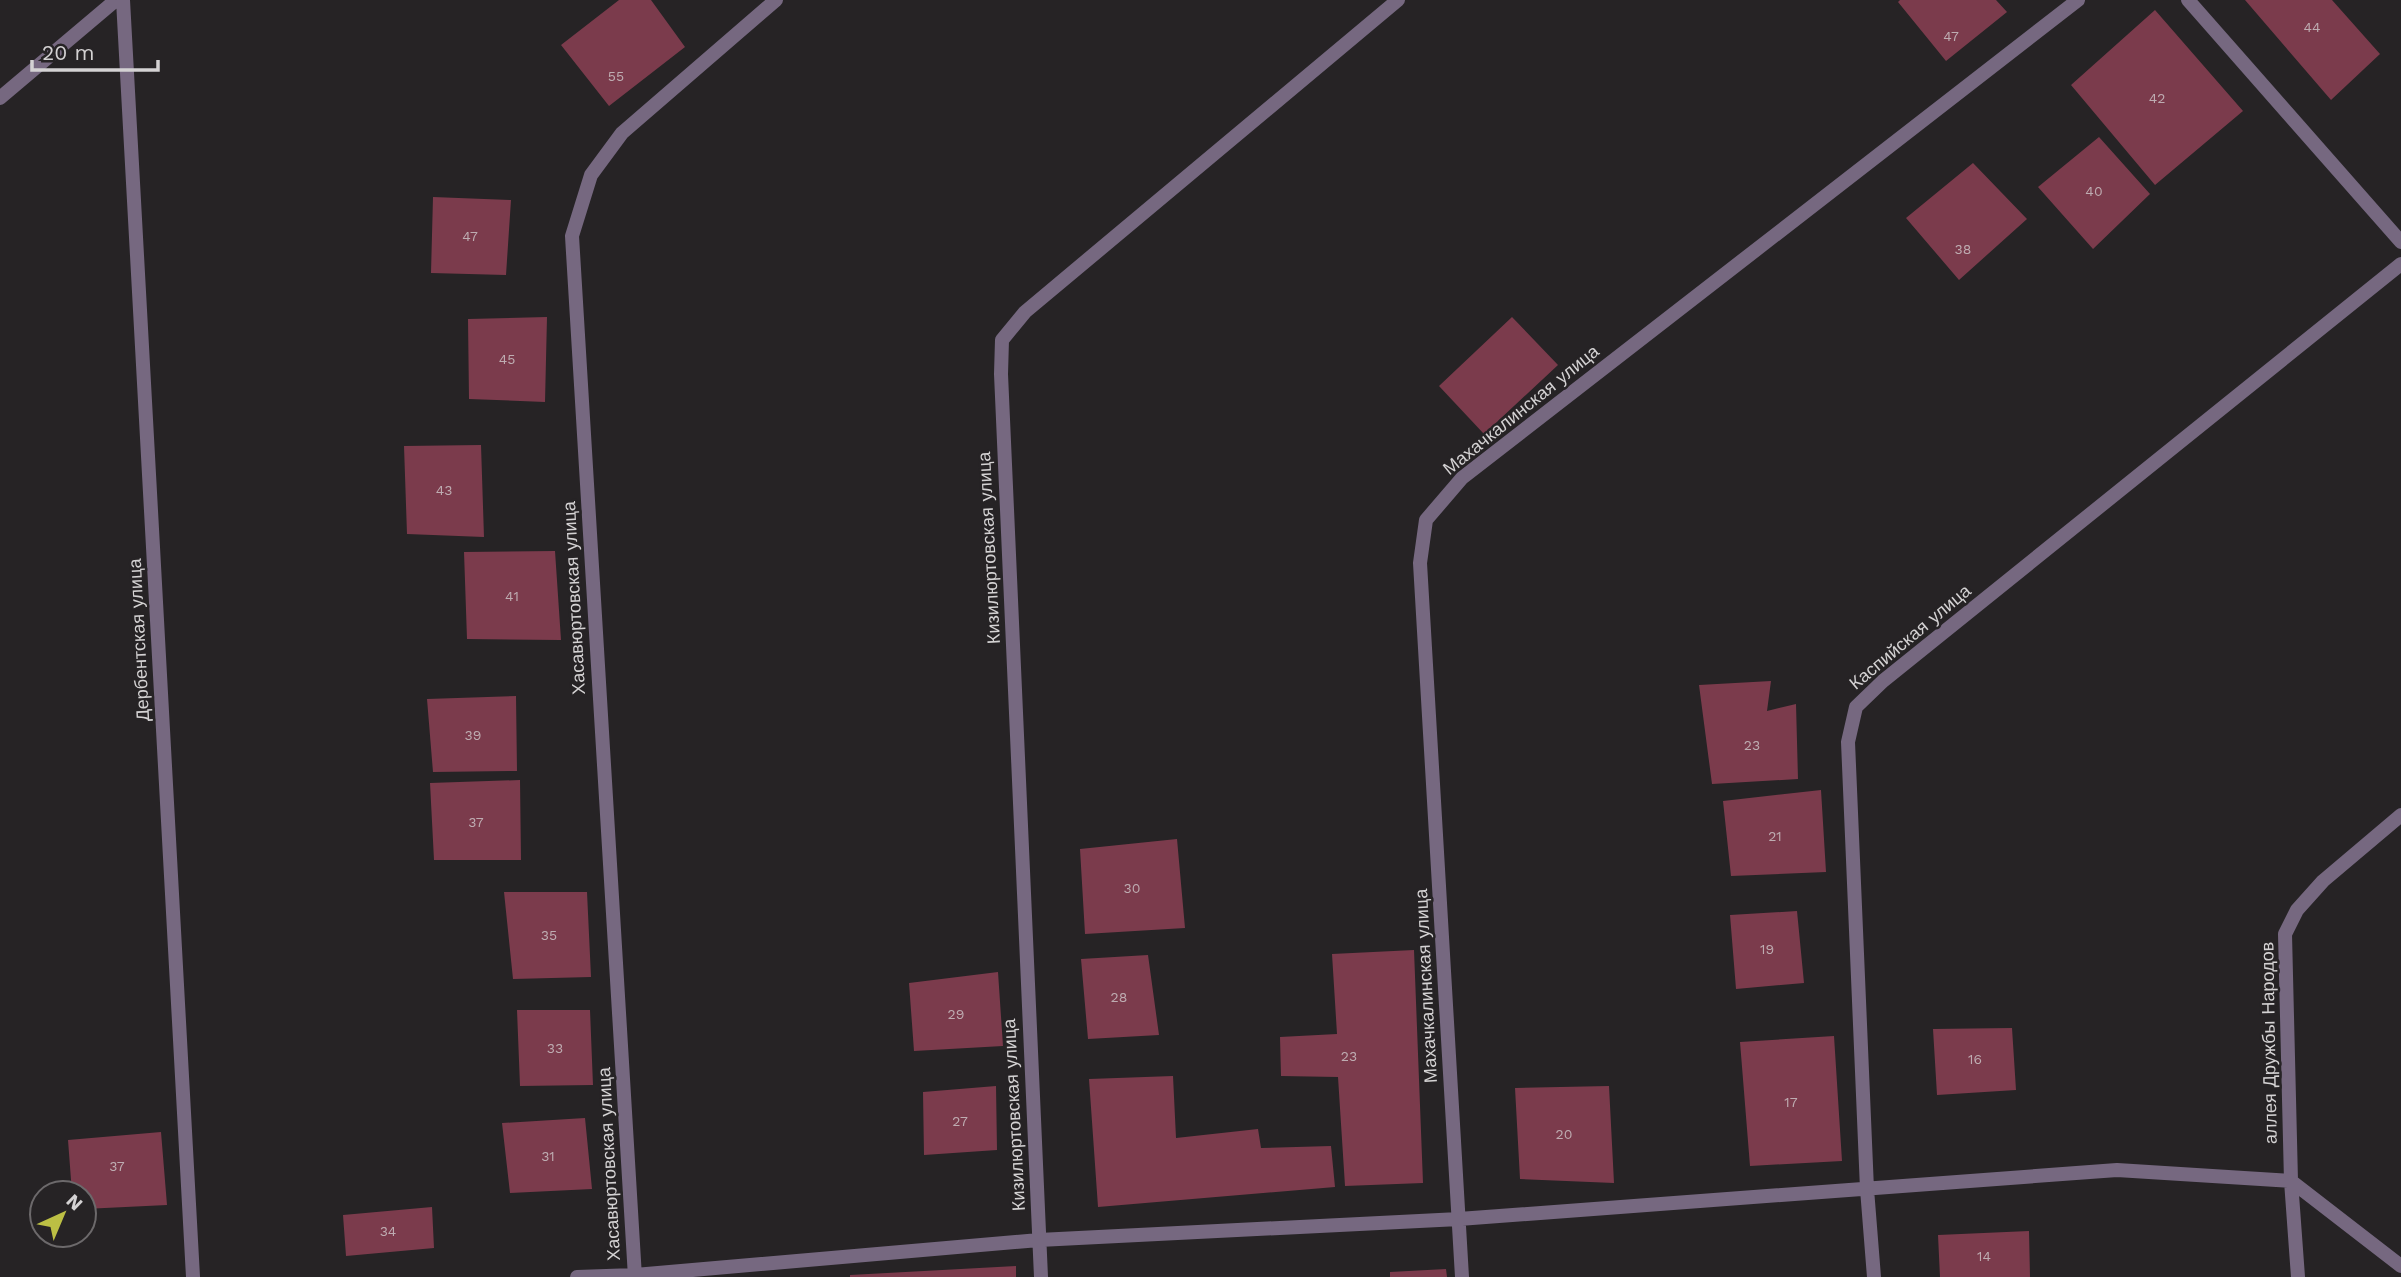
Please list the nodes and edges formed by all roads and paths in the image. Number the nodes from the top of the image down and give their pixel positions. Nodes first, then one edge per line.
1 (116, 0) edge
2 (123, 0) edge
3 (776, 0) edge
4 (1398, 0) edge
5 (2078, 0) edge
6 (2188, 0) edge
7 (0, 98) edge
8 (2401, 242) edge
9 (2401, 264) edge
10 (2401, 815) edge
11 (2291, 1181) junction
12 (1867, 1189) junction
13 (1459, 1219) junction
14 (1039, 1240) junction
15 (2401, 1266) edge
16 (635, 1276) edge
17 (192, 1277) edge
18 (577, 1277) edge
19 (1041, 1277) edge
20 (1462, 1277) edge
21 (1874, 1277) edge
22 (2298, 1277) edge

1 - 7 street
2 - 17 street, Дербентская улица
3 - 16 street, Хасавюртовская улица
4 - 14 street, Кизилюртовская улица
5 - 13 street, Махачкалинская улица
6 - 8 street
9 - 12 street, Каспийская улица
10 - 11 street, аллея Дружбы Народов
11 - 12 street
11 - 15 street
11 - 22 street, аллея Дружбы Народов
12 - 13 street
12 - 21 street, Каспийская улица
13 - 14 street
13 - 20 street, Махачкалинская улица
14 - 16 street
14 - 19 street, Кизилюртовская улица
16 - 18 street

